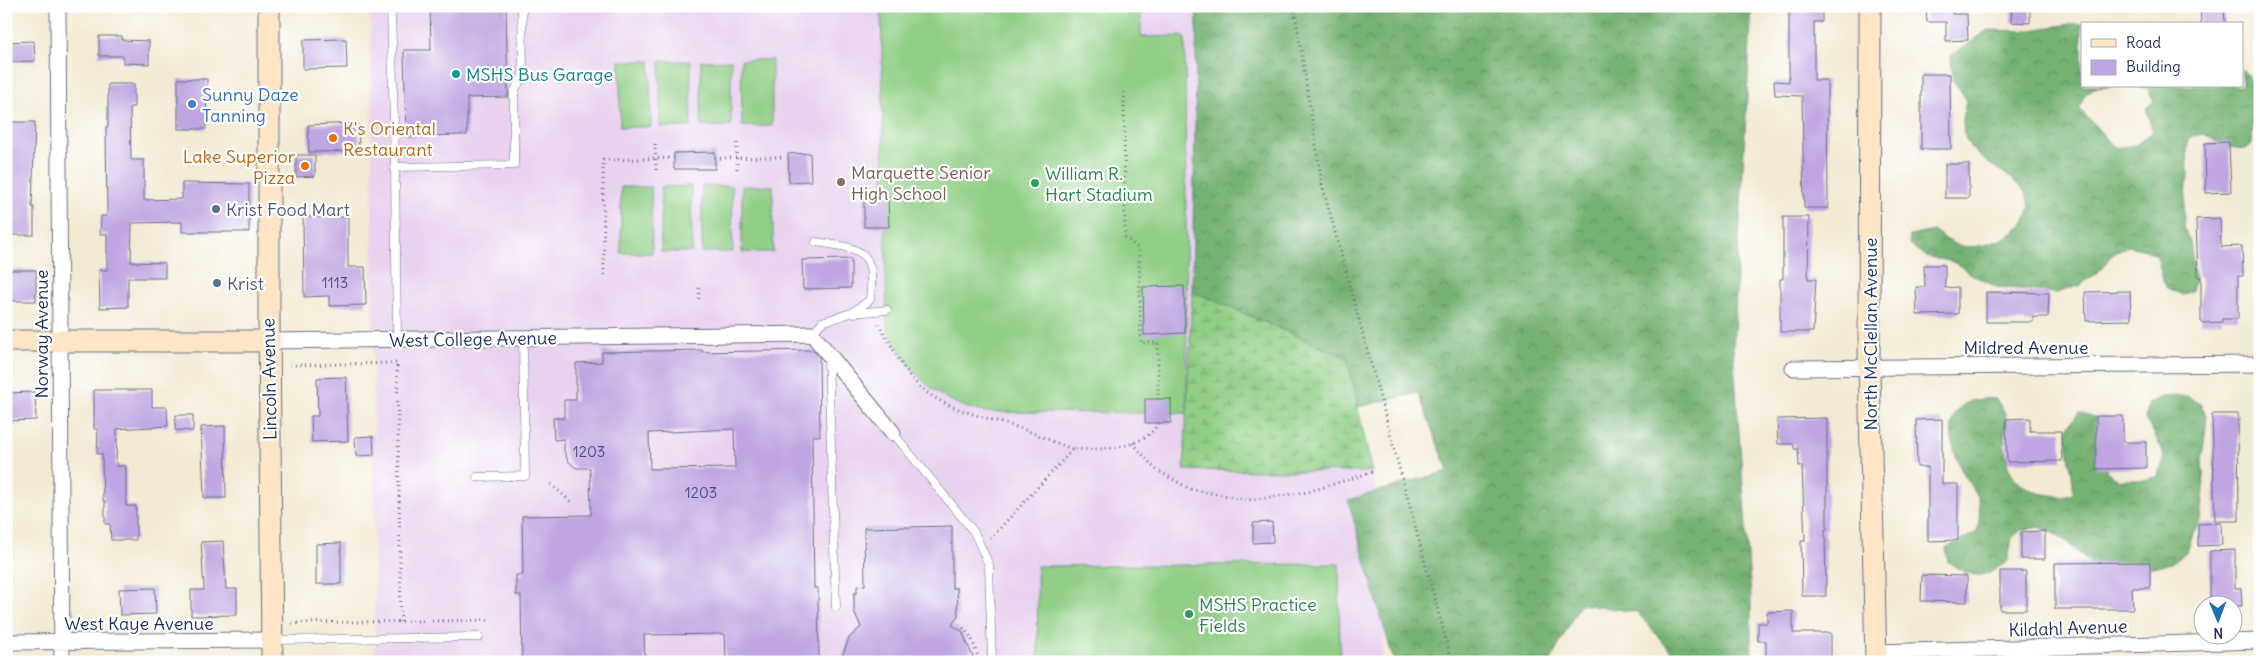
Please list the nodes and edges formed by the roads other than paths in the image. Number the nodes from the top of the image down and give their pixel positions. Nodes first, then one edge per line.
1 (58, 6) edge
2 (268, 6) edge
3 (391, 6) edge
4 (522, 6) edge
5 (1870, 6) edge
6 (395, 168) junction
7 (816, 242) dead end
8 (887, 310) dead end
9 (851, 313) junction
10 (812, 334) junction
11 (523, 339) junction
12 (60, 340) junction
13 (397, 340) junction
14 (6, 341) edge
15 (269, 342) junction
16 (828, 354) junction
17 (2260, 364) edge
18 (1869, 367) junction
19 (1793, 368) dead end
20 (893, 433) joint
21 (477, 477) dead end
22 (836, 606) dead end
23 (479, 637) dead end
24 (272, 640) junction
25 (2260, 641) edge
26 (6, 642) edge
27 (62, 642) junction
28 (1876, 657) edge
29 (62, 662) edge
30 (272, 662) edge
31 (992, 662) edge

1 - 12 street, Norway Avenue
2 - 15 street, Lincoln Avenue
3 - 6 lane
4 - 6 lane
5 - 18 street, North McClellan Avenue
6 - 13 lane
7 - 9 lane
8 - 9 lane
9 - 10 lane
10 - 11 street, West College Avenue
10 - 16 street
11 - 13 street, West College Avenue
11 - 21 lane
12 - 14 street, West College Avenue
12 - 15 street, West College Avenue
12 - 27 street, Norway Avenue
13 - 15 street, West College Avenue
15 - 24 street, Lincoln Avenue
16 - 20 street
16 - 22 lane
17 - 18 street, Mildred Avenue
18 - 19 street, Mildred Avenue
18 - 28 street, North McClellan Avenue
20 - 31 lane
23 - 24 lane
24 - 27 street, West Kaye Avenue
24 - 30 street, Lincoln Avenue
25 - 28 street, Kildahl Avenue
26 - 27 street, West Kaye Avenue
27 - 29 street, Norway Avenue

